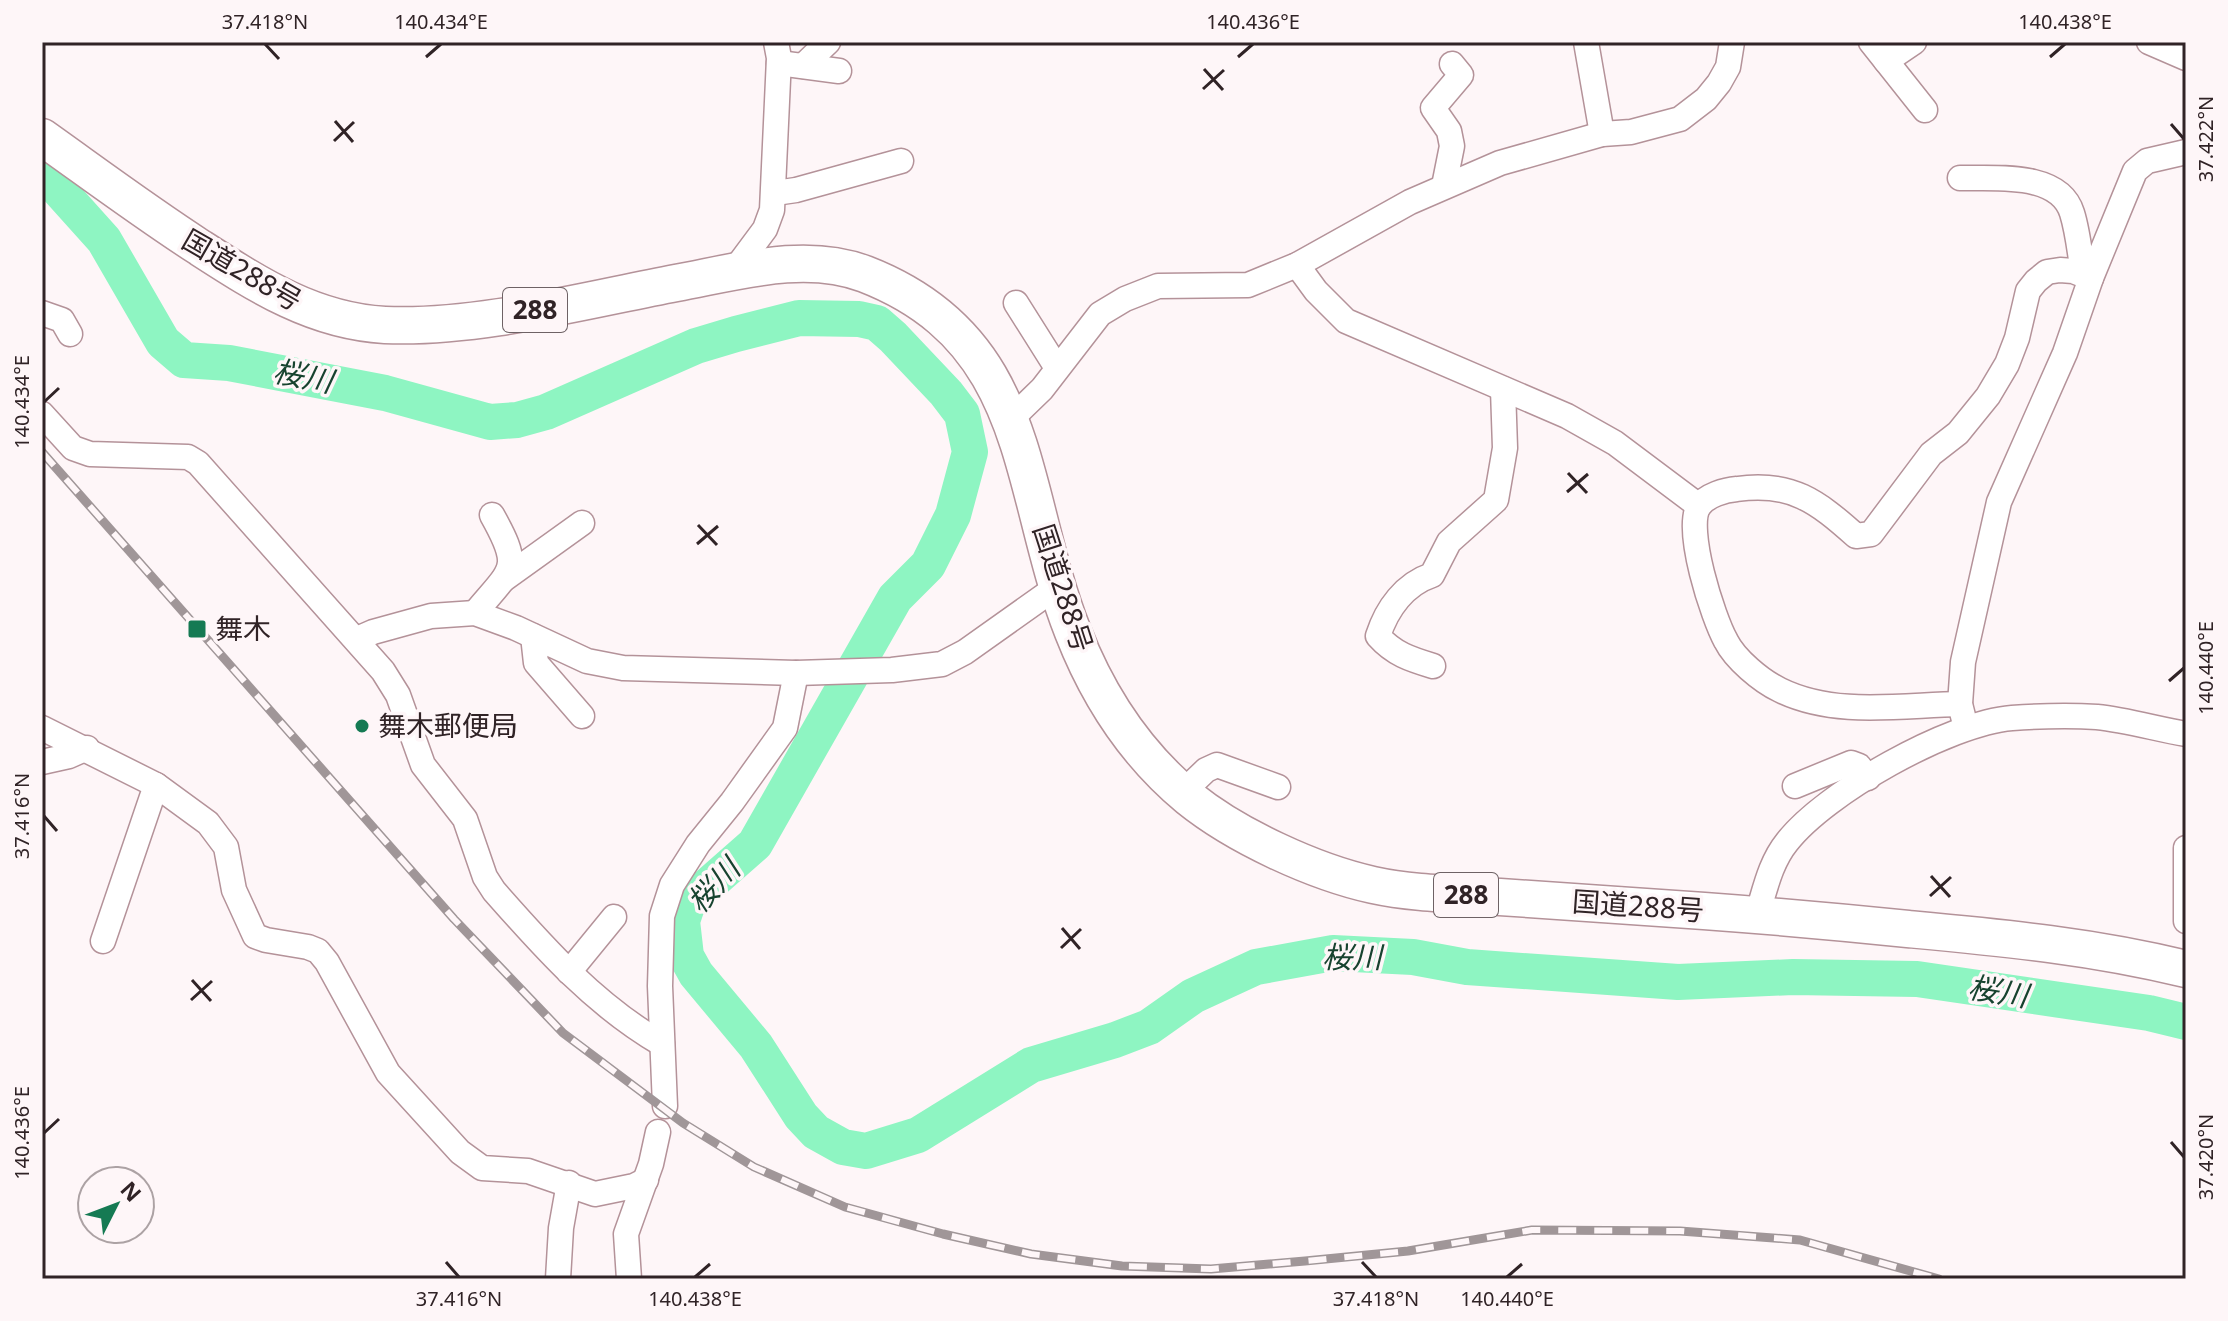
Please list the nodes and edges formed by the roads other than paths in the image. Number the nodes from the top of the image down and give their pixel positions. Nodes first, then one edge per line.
1 (828, 42) edge
2 (1586, 42) edge
3 (1732, 42) edge
4 (1914, 42) edge
5 (2149, 42) edge
6 (1878, 51) edge
7 (786, 57) edge
8 (2186, 58) edge
9 (1452, 64) dead end
10 (839, 71) dead end
11 (1925, 110) dead end
12 (1602, 134) junction
13 (42, 137) edge
14 (2186, 152) edge
15 (901, 161) dead end
16 (1960, 178) dead end
17 (1444, 186) junction
18 (775, 193) junction
19 (1297, 265) junction
20 (733, 272) junction
21 (2087, 276) junction
22 (1016, 303) dead end
23 (42, 313) edge
24 (70, 334) dead end
25 (1057, 368) junction
26 (1503, 389) junction
27 (42, 414) edge
28 (1012, 418) junction
29 (1699, 506) junction
30 (492, 515) dead end
31 (582, 523) dead end
32 (504, 579) junction
33 (1058, 586) junction
34 (475, 613) junction
35 (533, 636) junction
36 (357, 639) junction
37 (1433, 666) dead end
38 (798, 673) junction
39 (1960, 704) junction
40 (582, 716) dead end
41 (42, 728) edge
42 (1966, 728) junction
43 (2186, 734) edge
44 (87, 748) junction
45 (42, 762) edge
46 (1868, 778) junction
47 (156, 785) junction
48 (1795, 786) dead end
49 (1278, 787) dead end
50 (1183, 792) junction
51 (2186, 848) edge
52 (1757, 915) junction
53 (614, 917) dead end
54 (2186, 921) edge
55 (103, 941) dead end
56 (2186, 969) edge
57 (569, 972) junction
58 (662, 1044) junction
59 (665, 1106) dead end
60 (658, 1132) dead end
61 (646, 1180) junction
62 (569, 1183) junction
63 (558, 1279) edge
64 (629, 1279) edge

1 - 7 street
2 - 12 street
3 - 12 street
4 - 6 street
5 - 8 street
6 - 11 street
7 - 10 street
7 - 18 street
9 - 17 street
12 - 17 street
13 - 20 highway, 国道288号 / 288
14 - 21 street
15 - 18 street
16 - 21 street
17 - 19 street
18 - 20 street
19 - 25 street
19 - 26 street
20 - 28 highway, 国道288号 / 288
21 - 29 street
21 - 39 street
22 - 25 street
23 - 24 street
25 - 28 street
26 - 29 street
26 - 37 street
27 - 36 street
28 - 33 highway, 国道288号 / 288
29 - 39 street
30 - 32 street
31 - 32 street
32 - 34 street
33 - 38 street
33 - 50 highway, 国道288号 / 288
34 - 35 street
34 - 36 street
35 - 38 street
35 - 40 street
36 - 57 street
38 - 58 street
39 - 42 street
41 - 44 street
42 - 43 street
42 - 46 street
44 - 45 street
44 - 47 street
46 - 48 street
46 - 52 street
47 - 55 street
47 - 62 street
49 - 50 street
50 - 52 highway, 国道288号 / 288
51 - 54 street
52 - 56 highway, 国道288号 / 288
53 - 57 street
57 - 58 street
58 - 59 street
60 - 61 street
61 - 62 street
61 - 64 street
62 - 63 street

